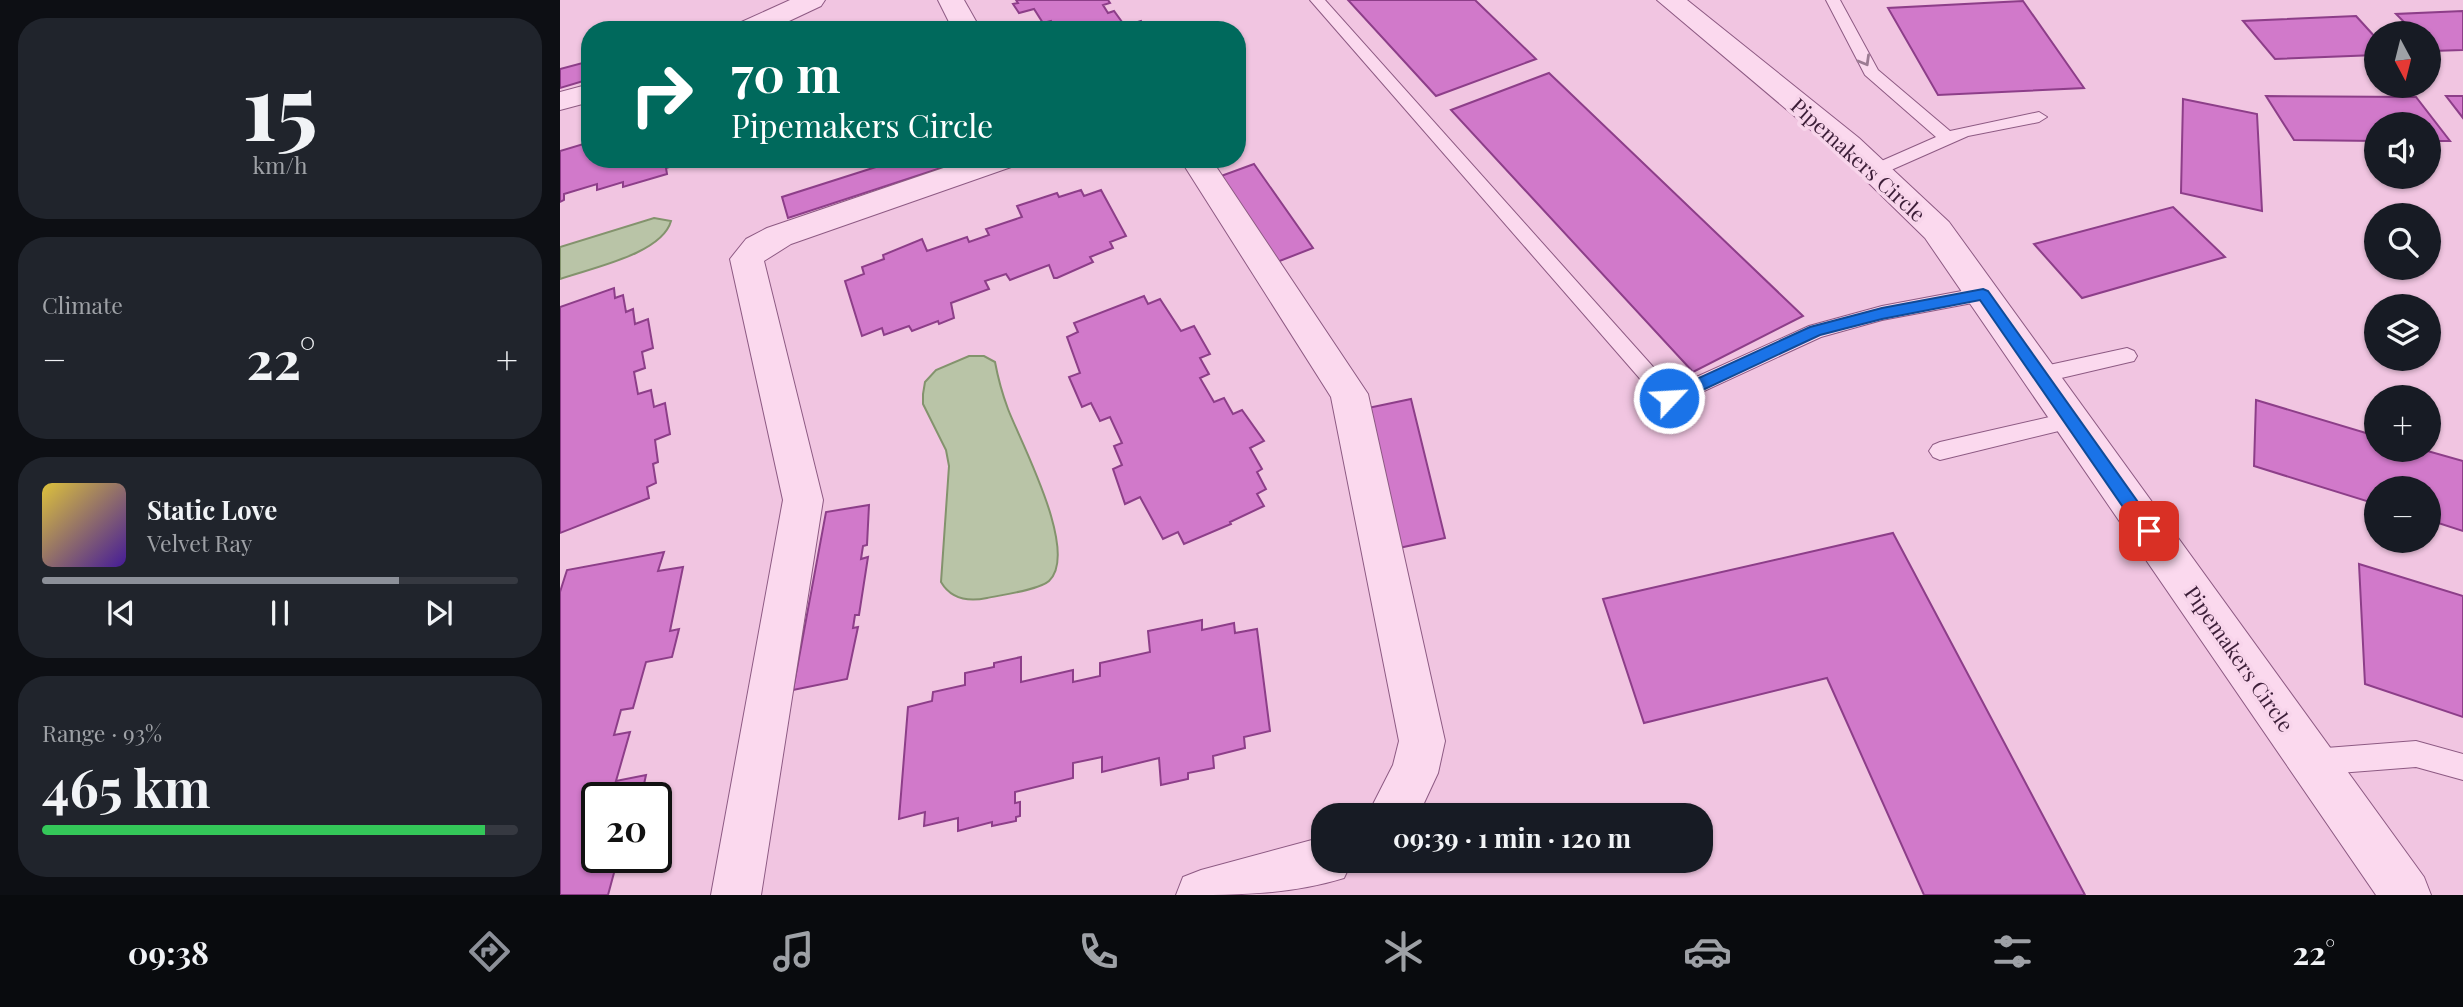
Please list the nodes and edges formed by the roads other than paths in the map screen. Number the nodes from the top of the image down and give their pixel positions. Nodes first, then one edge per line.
1 (812, 0) edge
2 (951, 0) edge
3 (1317, 0) edge
4 (1670, 0) edge
5 (1833, 0) edge
6 (766, 21) edge
7 (962, 21) edge
8 (581, 95) edge
9 (560, 101) edge
10 (2039, 117) dead end
11 (1948, 138) junction
12 (977, 168) edge
13 (1201, 168) edge
14 (1875, 170) junction
15 (1983, 295) junction
16 (2127, 356) dead end
17 (2040, 375) junction
18 (2071, 420) junction
19 (1940, 451) dead end
20 (2313, 762) junction
21 (2463, 767) edge
22 (1398, 803) edge
23 (1311, 865) edge
24 (736, 895) edge
25 (1201, 895) edge
26 (2406, 895) edge

1 - 6 street
2 - 7 street
3 - 15 lane
4 - 14 street, Pipemakers Circle
5 -> 11 lane
8 - 9 street
10 - 11 lane
11 - 14 lane
12 - 24 street
13 - 22 street
14 - 15 street, Pipemakers Circle
15 - 17 street, Pipemakers Circle
16 - 17 lane
17 - 18 street, Pipemakers Circle
18 - 19 lane
18 - 20 street, Pipemakers Circle
20 - 21 lane
20 - 26 street, Pipemakers Circle
23 - 25 street

